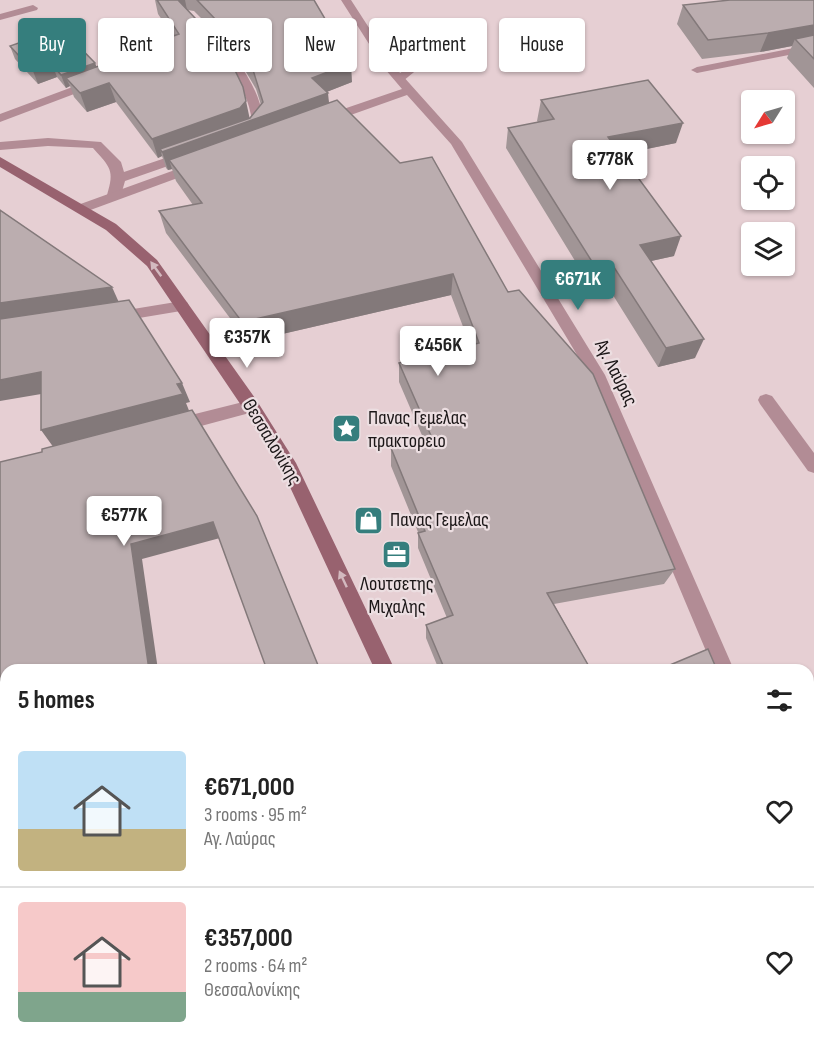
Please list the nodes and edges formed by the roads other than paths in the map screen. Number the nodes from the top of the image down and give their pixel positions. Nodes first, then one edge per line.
1 (346, 0) edge
2 (33, 8) dead end
3 (0, 17) edge
4 (814, 47) edge
5 (697, 70) dead end
6 (237, 72) edge
7 (416, 72) edge
8 (108, 78) edge
9 (404, 84) junction
10 (0, 118) edge
11 (311, 125) edge
12 (238, 136) edge
13 (0, 146) edge
14 (196, 152) edge
15 (213, 160) edge
16 (0, 161) edge
17 (119, 178) junction
18 (114, 195) junction
19 (80, 209) junction
20 (182, 306) junction
21 (98, 319) edge
22 (766, 400) dead end
23 (251, 406) junction
24 (162, 429) edge
25 (814, 466) edge
26 (382, 664) edge
27 (721, 664) edge

1 - 9 street, Αγ. Λαύρας
2 - 3 street
4 - 5 street
6 - 12 street
7 - 9 street
8 - 10 street
9 - 11 street
9 - 27 street, Αγ. Λαύρας
13 - 17 street
14 - 17 street
15 - 18 street
16 - 19 street, Θεσσαλονίκης
17 - 18 street
18 - 19 street
20 -> 19 street, Θεσσαλονίκης
20 - 21 street
20 - 23 street, Θεσσαλονίκης
22 - 25 street
23 - 24 street
26 -> 23 street, Θεσσαλονίκης

